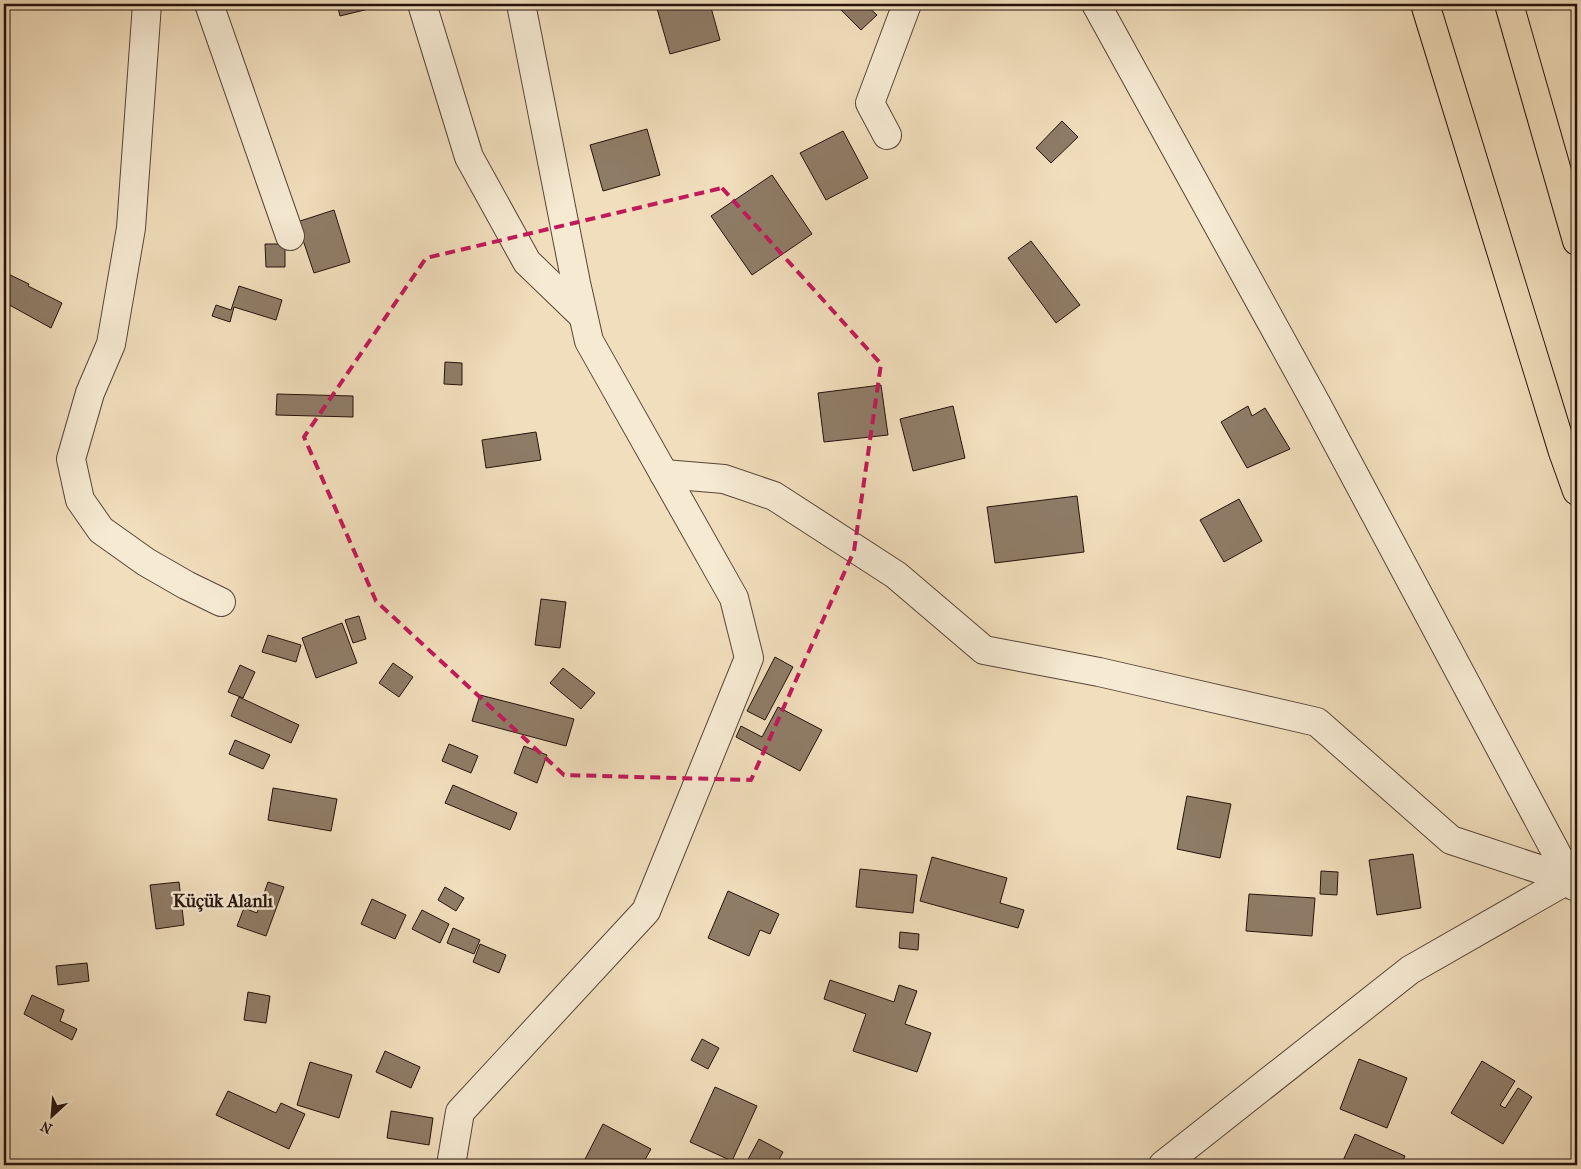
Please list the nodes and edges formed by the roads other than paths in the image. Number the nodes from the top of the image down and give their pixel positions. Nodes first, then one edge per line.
1 (147, 4) edge
2 (209, 4) edge
3 (422, 4) edge
4 (522, 4) edge
5 (907, 4) edge
6 (1096, 4) edge
7 (1425, 4) edge
8 (1509, 4) edge
9 (888, 135) dead end
10 (290, 236) dead end
11 (1577, 241) edge
12 (583, 316) junction
13 (664, 474) junction
14 (1577, 492) edge
15 (221, 602) dead end
16 (1575, 882) edge
17 (451, 1165) edge
18 (1163, 1165) edge

1 - 15 street
2 - 10 street
3 - 12 street
4 - 12 street
5 - 9 street
6 - 16 street
7 - 14 highway
8 - 11 highway
12 - 13 street
13 - 16 street
13 - 17 street
16 - 18 street

